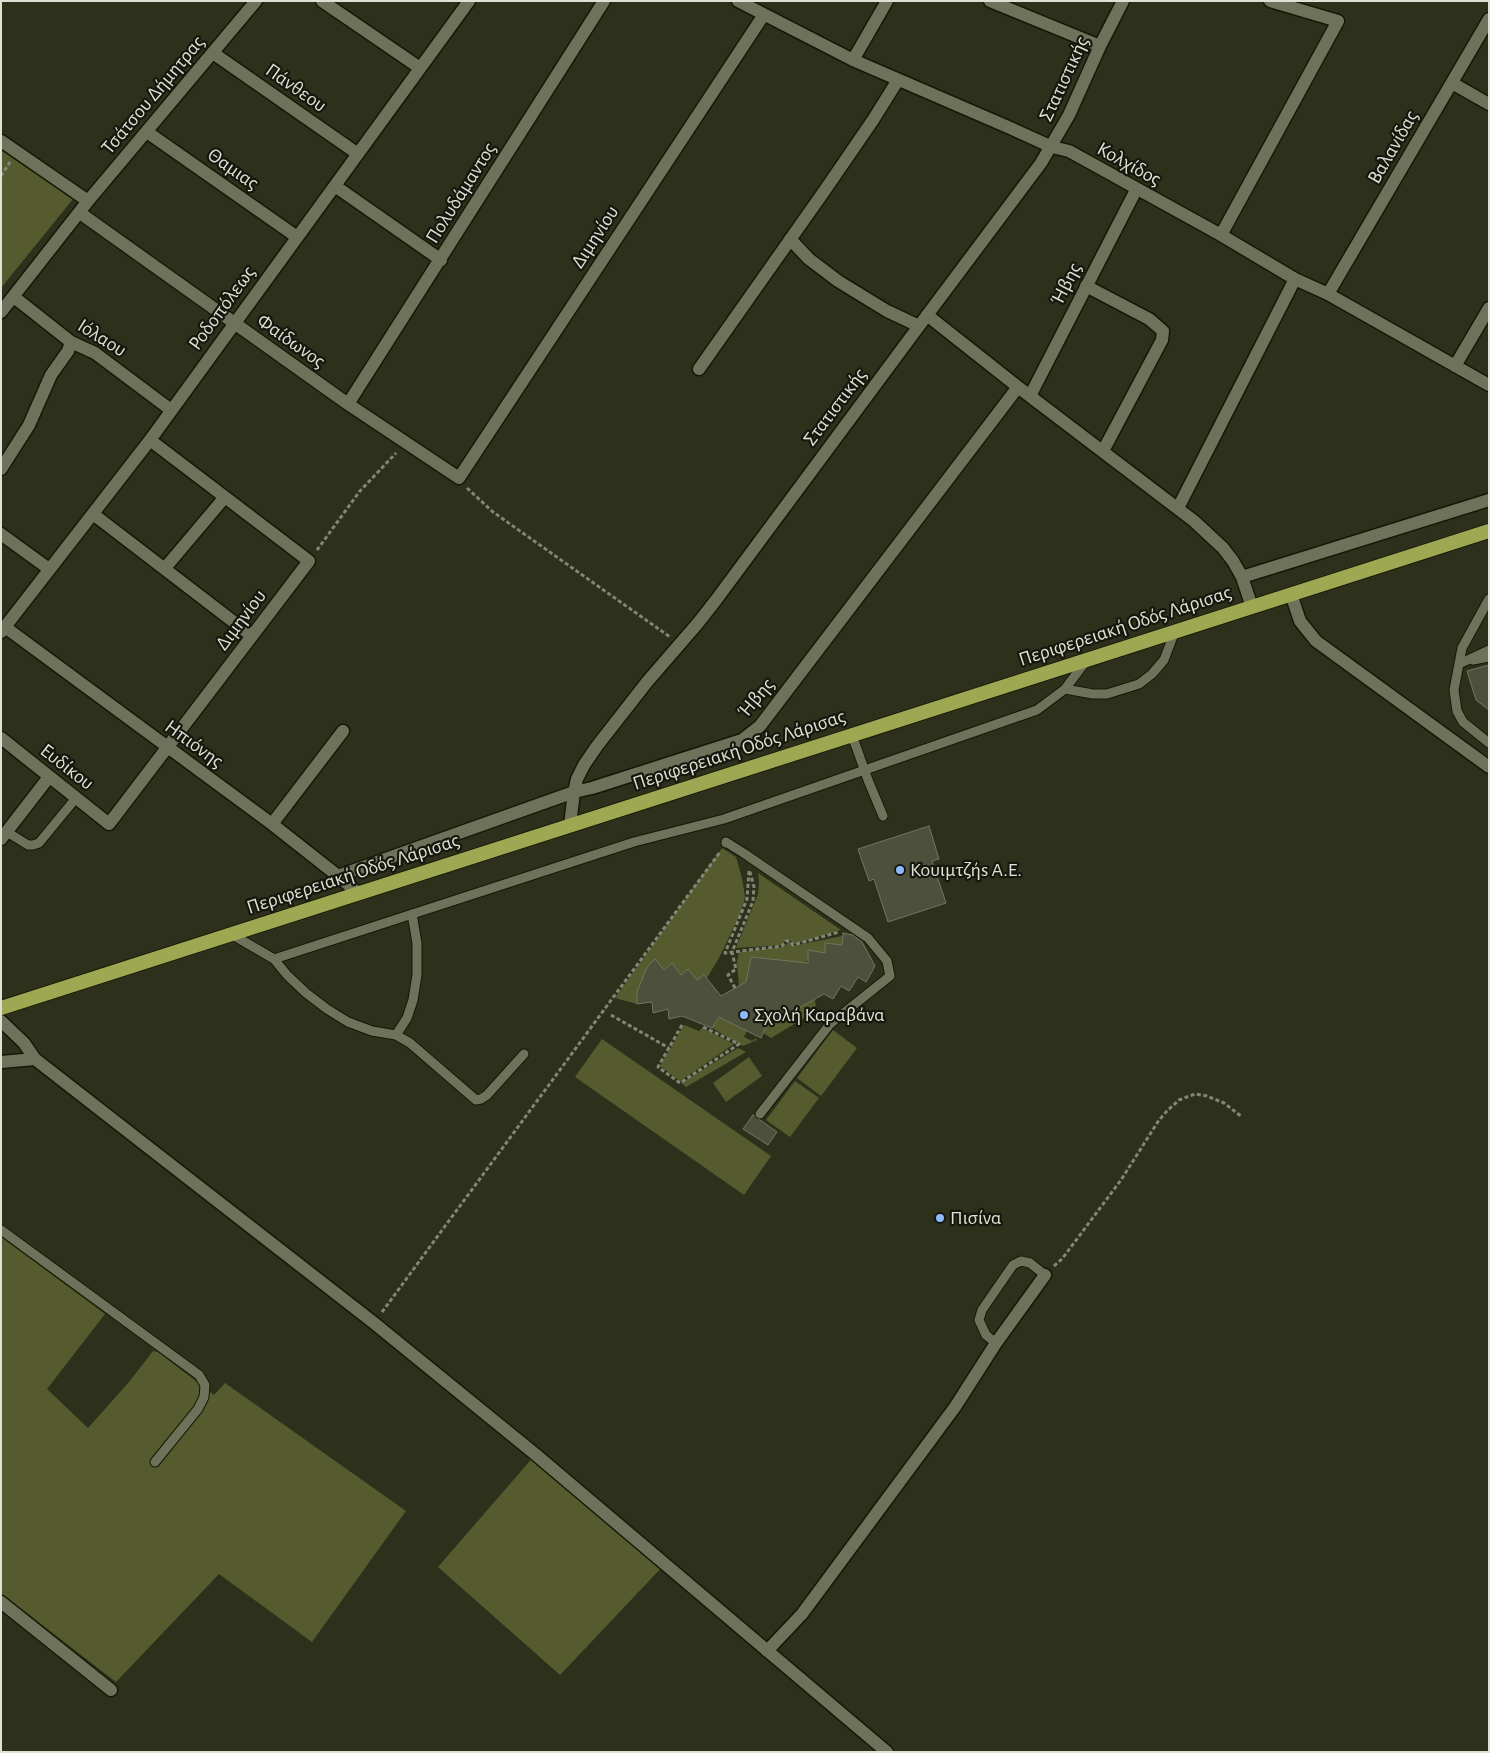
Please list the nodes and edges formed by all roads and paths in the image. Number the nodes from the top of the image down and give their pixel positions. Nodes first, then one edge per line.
1 (256, 1) edge
2 (322, 1) edge
3 (469, 1) edge
4 (604, 1) edge
5 (738, 1) edge
6 (887, 1) edge
7 (990, 1) edge
8 (1123, 1) edge
9 (1270, 1) edge
10 (764, 16) junction
11 (1489, 19) edge
12 (1100, 46) junction
13 (213, 53) junction
14 (853, 60) junction
15 (420, 68) junction
16 (898, 80) junction
17 (1452, 83) junction
18 (1489, 104) edge
19 (147, 132) junction
20 (1, 141) edge
21 (1052, 147) junction
22 (358, 154) junction
23 (334, 186) junction
24 (1136, 190) junction
25 (88, 202) junction
26 (80, 212) junction
27 (1221, 235) junction
28 (297, 237) junction
29 (790, 239) junction
30 (441, 260) junction
31 (1295, 280) junction
32 (1086, 286) junction
33 (1328, 294) junction
34 (14, 297) junction
35 (1489, 308) edge
36 (1, 312) edge
37 (927, 315) junction
38 (234, 324) junction
39 (918, 326) junction
40 (71, 342) junction
41 (1455, 366) junction
42 (699, 369) dead end
43 (1489, 385) edge
44 (1018, 387) junction
45 (1030, 396) junction
46 (348, 404) junction
47 (171, 410) junction
48 (150, 440) junction
49 (408, 445) junction
50 (1103, 451) junction
51 (1, 469) edge
52 (459, 478) junction
53 (225, 497) junction
54 (1489, 500) edge
55 (1178, 508) junction
56 (92, 514) junction
57 (1489, 531) edge
58 (1, 534) edge
59 (309, 561) junction
60 (165, 568) junction
61 (49, 569) junction
62 (1242, 577) junction
63 (1291, 594) junction
64 (1489, 599) edge
65 (1252, 607) junction
66 (1489, 608) edge
67 (3, 630) edge
68 (1175, 631) junction
69 (252, 636) junction
70 (680, 644) junction
71 (1489, 650) edge
72 (1489, 657) edge
73 (1088, 659) junction
74 (1459, 664) junction
75 (1065, 689) junction
76 (343, 731) dead end
77 (852, 735) junction
78 (1, 738) edge
79 (1489, 743) edge
80 (168, 748) junction
81 (1489, 767) edge
82 (864, 770) junction
83 (49, 777) junction
84 (574, 792) junction
85 (76, 798) junction
86 (883, 816) dead end
87 (109, 824) joint
88 (272, 824) junction
89 (570, 825) junction
90 (4, 835) edge
91 (726, 843) joint
92 (338, 876) junction
93 (358, 893) junction
94 (412, 914) junction
95 (854, 928) junction
96 (231, 934) junction
97 (732, 952) junction
98 (274, 959) junction
99 (735, 988) dead end
100 (1, 1008) edge
101 (611, 1015) dead end
102 (1, 1021) edge
103 (682, 1025) dead end
104 (703, 1026) dead end
105 (396, 1035) junction
106 (669, 1048) junction
107 (524, 1054) dead end
108 (36, 1059) junction
109 (1, 1062) edge
110 (760, 1114) dead end
111 (1242, 1118) dead end
112 (1, 1230) edge
113 (1045, 1275) junction
114 (374, 1323) junction
115 (996, 1344) junction
116 (155, 1462) dead end
117 (1, 1602) edge
118 (767, 1651) junction
119 (111, 1690) dead end
120 (887, 1752) edge

1 - 13 street, Τσάτσου Δήμητρας
2 - 15 street
3 - 15 street, Ροδοπόλεως
4 - 30 street, Πολυδάμαντος
5 - 10 street, Κολχίδος
6 - 14 street
7 - 12 street
8 - 12 street, Στατιστικής
9 - 27 street
10 - 14 street, Κολχίδος
10 - 52 street, Διμηνίου
11 - 17 street, Βαλανίδας
12 - 21 street, Στατιστικής
13 - 19 street, Τσάτσου Δήμητρας
13 - 22 street, Πάνθεου
14 - 16 street, Κολχίδος
15 - 22 street, Ροδοπόλεως
16 - 21 street, Κολχίδος
16 - 29 street
17 - 18 street
17 - 33 street, Βαλανίδας
19 - 25 street, Τσάτσου Δήμητρας
19 - 28 street, Θαμιας
20 - 25 street
21 - 24 street, Κολχίδος
21 - 37 street, Στατιστικής
22 - 23 street, Ροδοπόλεως
23 - 28 street, Ροδοπόλεως
23 - 30 street
24 - 27 street, Κολχίδος
24 - 32 street, Ήβης
25 - 26 street, Τσάτσου Δήμητρας
26 - 34 street, Τσάτσου Δήμητρας
26 - 38 street, Φαίδωνος
27 - 31 street, Κολχίδος
28 - 38 street, Ροδοπόλεως
29 - 39 street
29 - 42 street
30 - 46 street, Πολυδάμαντος
31 - 33 street, Κολχίδος
31 - 55 street
32 - 45 street, Ήβης
32 - 50 street
33 - 41 street, Κολχίδος
34 - 36 street, Τσάτσου Δήμητρας
34 - 40 street, Ιόλαου
35 - 41 street
37 - 39 street, Στατιστικής
37 - 44 street
38 - 46 street, Φαίδωνος
38 - 47 street, Ροδοπόλεως
39 - 70 street, Στατιστικής
40 - 47 street, Ιόλαου
40 - 51 street
41 - 43 street, Κολχίδος
44 - 45 street
44 - 84 street, Ήβης
45 - 50 street
46 - 49 street, Φαίδωνος
47 - 48 street, Ροδοπόλεως
48 - 53 street
48 - 56 street, Ροδοπόλεως
49 - 52 street, Φαίδωνος
49 - 59 path
50 - 55 street
52 - 70 path
53 - 59 street
53 - 60 street
54 - 62 street
55 - 62 street
56 - 60 street
56 - 61 street, Ροδοπόλεως
57 - 63 highway, Περιφερειακή Οδός Λάρισας
58 - 61 street
59 - 69 street, Διμηνίου
60 - 69 street
61 - 67 street, Ροδοπόλεως
62 - 65 street
63 - 65 highway, Περιφερειακή Οδός Λάρισας
63 - 81 street
64 - 74 lane
65 - 68 highway, Περιφερειακή Οδός Λάρισας
66 - 74 lane
67 - 80 street, Ηπιόνης
68 - 73 highway, Περιφερειακή Οδός Λάρισας
68 - 75 lane
69 - 80 street, Διμηνίου
70 - 84 street, Στατιστικής
71 - 74 lane
72 - 74 lane
73 - 75 lane
73 - 77 highway, Περιφερειακή Οδός Λάρισας
74 - 79 lane
75 - 82 lane
76 - 88 street
77 - 82 lane
77 - 89 highway, Περιφερειακή Οδός Λάρισας
78 - 83 street, Ευδίκου
80 - 87 street, Διμηνίου
80 - 88 street, Ηπιόνης
82 - 86 lane
82 - 94 lane
83 - 85 street, Ευδίκου
83 - 90 street
84 - 89 street, Στατιστικής
84 - 92 street, Ήβης
85 - 87 street, Ευδίκου
85 - 90 lane
88 - 92 street, Ηπιόνης
89 - 93 highway, Περιφερειακή Οδός Λάρισας
91 - 95 lane
91 - 114 path
92 - 93 street, Ηπιόνης
93 - 96 highway, Περιφερειακή Οδός Λάρισας
94 - 98 lane
94 - 105 lane
95 - 97 path
95 - 110 lane
96 - 98 lane
96 - 100 highway, Περιφερειακή Οδός Λάρισας
97 - 97 path
97 - 99 path
98 - 105 lane
101 - 106 path
102 - 108 street
103 - 106 path
104 - 106 path
105 - 107 lane
108 - 109 street
108 - 114 street
111 - 113 path
112 - 116 lane
113 - 115 street
113 - 115 lane
114 - 118 street
115 - 118 street
117 - 119 street
118 - 120 street

